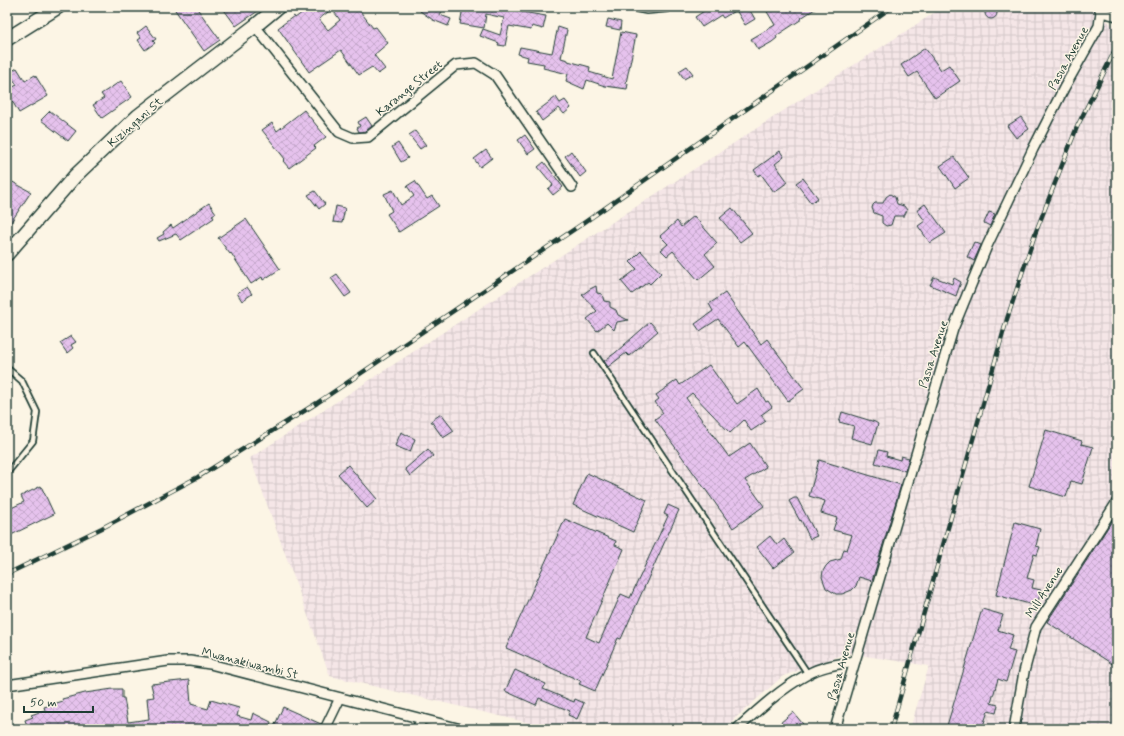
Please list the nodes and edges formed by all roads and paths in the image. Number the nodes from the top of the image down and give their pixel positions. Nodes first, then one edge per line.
1 (58, 7) edge
2 (278, 7) edge
3 (637, 7) edge
4 (666, 7) edge
5 (1100, 9) edge
6 (1117, 16) edge
7 (255, 26) junction
8 (7, 38) edge
9 (572, 186) dead end
10 (7, 254) edge
11 (594, 353) dead end
12 (7, 368) edge
13 (7, 474) edge
14 (1117, 502) edge
15 (855, 661) junction
16 (808, 674) junction
17 (7, 685) edge
18 (340, 698) junction
19 (422, 719) junction
20 (325, 729) edge
21 (417, 729) edge
22 (461, 729) edge
23 (737, 729) edge
24 (835, 729) edge
25 (1014, 729) edge

1 - 8 street
2 - 7 street, Kizingani St
3 - 4 street
5 - 6 street
5 - 15 street, Pasua Avenue
7 - 9 street, Karange Street
7 - 10 street, Kizingani St
11 - 16 lane
12 - 13 lane
14 - 25 street, Mill Avenue
15 - 16 street
15 - 24 street, Pasua Avenue
16 - 23 street
17 - 18 street, Mwanakiwambi St
18 - 19 street, Mwanakiwambi St
18 - 20 street
19 - 21 street
19 - 22 street, Mwanakiwambi St

